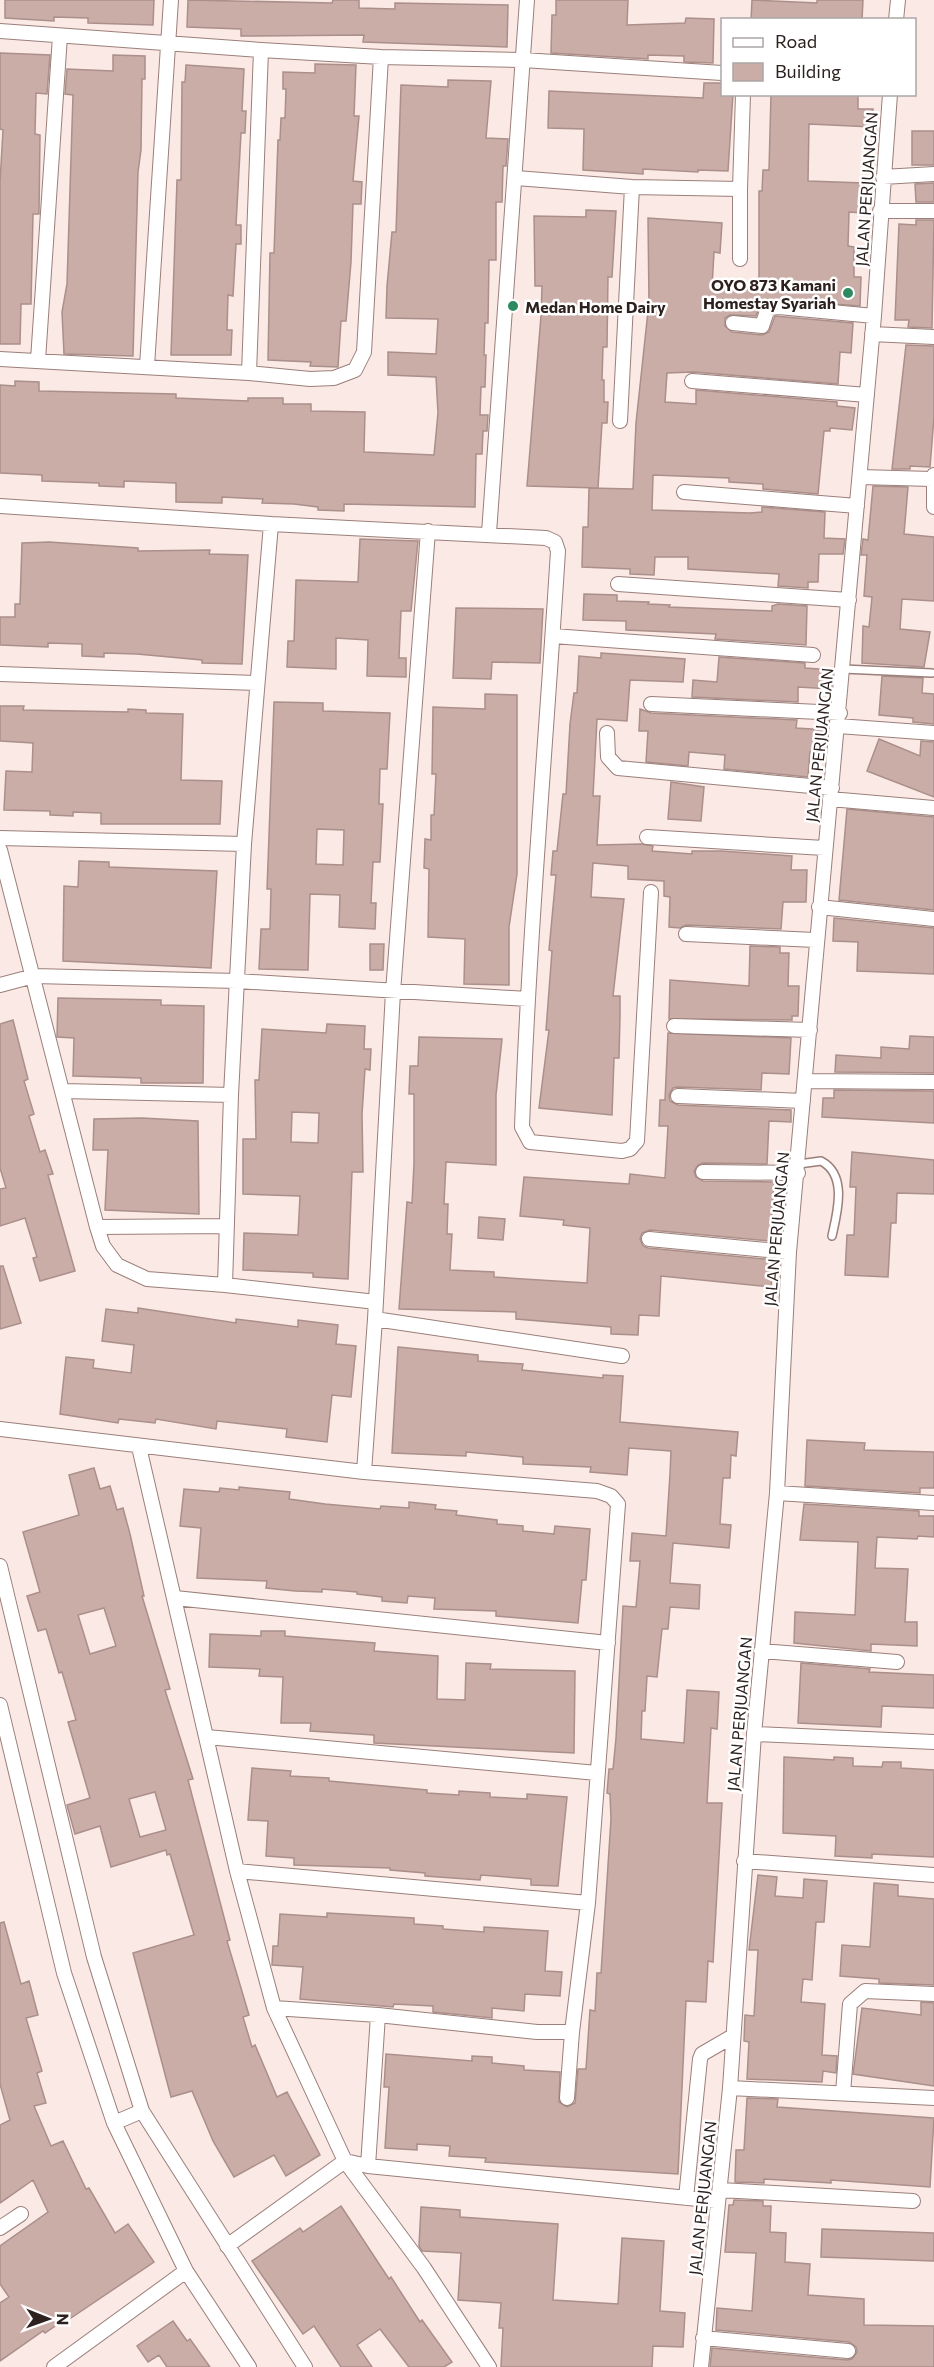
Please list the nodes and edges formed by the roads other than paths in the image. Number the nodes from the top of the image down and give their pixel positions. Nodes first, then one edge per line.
1 (171, 0) edge
2 (526, 0) edge
3 (898, 0) edge
4 (897, 18) edge
5 (0, 31) edge
6 (60, 36) junction
7 (169, 44) junction
8 (261, 50) junction
9 (381, 57) junction
10 (523, 60) junction
11 (721, 73) edge
12 (744, 96) edge
13 (890, 96) edge
14 (934, 174) edge
15 (516, 177) junction
16 (882, 177) junction
17 (632, 187) junction
18 (740, 189) junction
19 (880, 211) junction
20 (934, 211) edge
21 (741, 259) dead end
22 (874, 316) junction
23 (733, 323) dead end
24 (872, 333) junction
25 (934, 337) edge
26 (0, 359) edge
27 (38, 360) junction
28 (147, 366) junction
29 (249, 373) junction
30 (692, 381) dead end
31 (867, 395) junction
32 (620, 421) dead end
33 (860, 477) junction
34 (933, 477) edge
35 (684, 492) dead end
36 (0, 506) edge
37 (857, 506) junction
38 (934, 507) edge
39 (271, 524) junction
40 (428, 531) junction
41 (489, 533) junction
42 (618, 584) dead end
43 (849, 600) junction
44 (553, 636) junction
45 (813, 655) dead end
46 (843, 669) junction
47 (932, 673) dead end
48 (0, 674) edge
49 (256, 683) junction
50 (651, 704) dead end
51 (839, 720) junction
52 (607, 733) dead end
53 (934, 733) edge
54 (831, 794) junction
55 (934, 808) edge
56 (647, 837) dead end
57 (0, 838) edge
58 (244, 844) junction
59 (824, 848) junction
60 (0, 850) edge
61 (651, 892) dead end
62 (819, 907) junction
63 (934, 919) edge
64 (686, 934) dead end
65 (815, 940) junction
66 (34, 976) junction
67 (237, 981) junction
68 (0, 985) edge
69 (393, 992) junction
70 (527, 999) junction
71 (674, 1026) dead end
72 (810, 1030) junction
73 (805, 1081) junction
74 (934, 1082) edge
75 (64, 1091) junction
76 (231, 1095) junction
77 (678, 1096) dead end
78 (803, 1101) junction
79 (798, 1168) junction
80 (703, 1172) dead end
81 (227, 1226) junction
82 (97, 1227) junction
83 (832, 1236) dead end
84 (649, 1239) dead end
85 (789, 1252) junction
86 (225, 1285) junction
87 (376, 1302) junction
88 (375, 1319) junction
89 (622, 1356) dead end
90 (0, 1429) edge
91 (139, 1447) junction
92 (364, 1472) junction
93 (777, 1493) junction
94 (934, 1503) edge
95 (0, 1566) edge
96 (175, 1598) junction
97 (608, 1643) junction
98 (761, 1651) junction
99 (897, 1662) dead end
100 (0, 1705) edge
101 (754, 1734) junction
102 (207, 1737) junction
103 (934, 1742) edge
104 (597, 1773) junction
105 (744, 1861) junction
106 (237, 1871) junction
107 (934, 1875) edge
108 (588, 1903) junction
109 (934, 1994) edge
110 (274, 2008) junction
111 (378, 2015) junction
112 (572, 2032) junction
113 (733, 2037) junction
114 (730, 2088) junction
115 (843, 2093) junction
116 (567, 2098) dead end
117 (934, 2098) edge
118 (142, 2111) junction
119 (114, 2123) junction
120 (345, 2161) junction
121 (368, 2166) junction
122 (719, 2195) junction
123 (686, 2198) junction
124 (913, 2201) dead end
125 (21, 2214) dead end
126 (0, 2228) edge
127 (227, 2246) junction
128 (186, 2271) junction
129 (703, 2338) junction
130 (848, 2351) dead end
131 (54, 2367) edge
132 (249, 2367) edge
133 (305, 2367) edge
134 (489, 2367) edge
135 (701, 2367) edge

1 - 7 street
2 - 10 street
3 - 4 street
5 - 6 street
6 - 7 street
6 - 27 street
7 - 8 street
7 - 28 street
8 - 9 street
8 - 29 street
9 - 10 street
9 - 29 street
10 - 11 street
10 - 15 street
12 - 18 street
13 - 16 street, JALAN PERJUANGAN
14 - 16 street
15 - 17 street
15 - 41 street
16 - 19 street, JALAN PERJUANGAN
17 - 18 street
17 - 32 street
18 - 21 street
19 - 20 street
19 - 22 street, JALAN PERJUANGAN
22 - 23 street
22 - 24 street, JALAN PERJUANGAN
24 - 25 street
24 - 31 street, JALAN PERJUANGAN
26 - 27 street
27 - 28 street
28 - 29 street
30 - 31 street
31 - 33 street, JALAN PERJUANGAN
33 - 34 street
33 - 37 street, JALAN PERJUANGAN
34 - 38 street
35 - 37 street
36 - 39 street
37 - 43 street, JALAN PERJUANGAN
39 - 40 street
39 - 49 street
40 - 41 street
40 - 69 street
41 - 44 street
42 - 43 street
43 - 46 street, JALAN PERJUANGAN
44 - 45 street
44 - 70 street
46 - 47 lane
46 - 51 street, JALAN PERJUANGAN
48 - 49 street
49 - 58 street
50 - 51 street
51 - 53 street
51 - 54 street, JALAN PERJUANGAN
52 - 54 street
54 - 55 street
54 - 59 street, JALAN PERJUANGAN
56 - 59 street
57 - 58 street
58 - 67 street
59 - 62 street, JALAN PERJUANGAN
60 - 66 street
61 - 70 street
62 - 63 street
62 - 65 street, JALAN PERJUANGAN
64 - 65 street
65 - 72 street, JALAN PERJUANGAN
66 - 67 street
66 - 68 street
66 - 75 street
67 - 69 street
67 - 76 street
69 - 70 street
69 - 87 street
71 - 72 street
72 - 73 street, JALAN PERJUANGAN
73 - 74 street
73 - 78 street, JALAN PERJUANGAN
75 - 76 street
75 - 82 street
76 - 81 street
77 - 78 street
78 - 79 street, JALAN PERJUANGAN
79 - 80 street
79 - 83 lane
79 - 85 street, JALAN PERJUANGAN
81 - 82 street
81 - 86 street
82 - 86 street
84 - 85 street
85 - 93 street, JALAN PERJUANGAN
86 - 87 street
87 - 88 street
88 - 89 street
88 - 92 street
90 - 91 street
91 - 92 street
91 - 96 street
92 - 97 street
93 - 94 street
93 - 98 street, JALAN PERJUANGAN
95 - 118 street
96 - 97 street
96 - 102 street
97 - 104 street
98 - 99 street
98 - 101 street, JALAN PERJUANGAN
100 - 119 street
101 - 103 street
101 - 105 street, JALAN PERJUANGAN
102 - 104 street
102 - 106 street
104 - 108 street
105 - 107 street
105 - 113 street, JALAN PERJUANGAN
106 - 108 street
106 - 110 street
108 - 112 street
109 - 115 street
110 - 111 street
110 - 120 street
111 - 112 street
111 - 121 street
112 - 116 street
113 - 114 street, JALAN PERJUANGAN
113 - 123 street
114 - 115 street
114 - 122 street, JALAN PERJUANGAN
115 - 117 street
118 - 119 street
118 - 127 street
119 - 128 street
120 - 121 street
120 - 127 street
120 - 134 street
121 - 123 street
122 - 123 street
122 - 124 street
122 - 129 street, JALAN PERJUANGAN
125 - 126 street
127 - 133 street
128 - 131 street
128 - 132 street
129 - 130 street
129 - 135 street, JALAN PERJUANGAN

